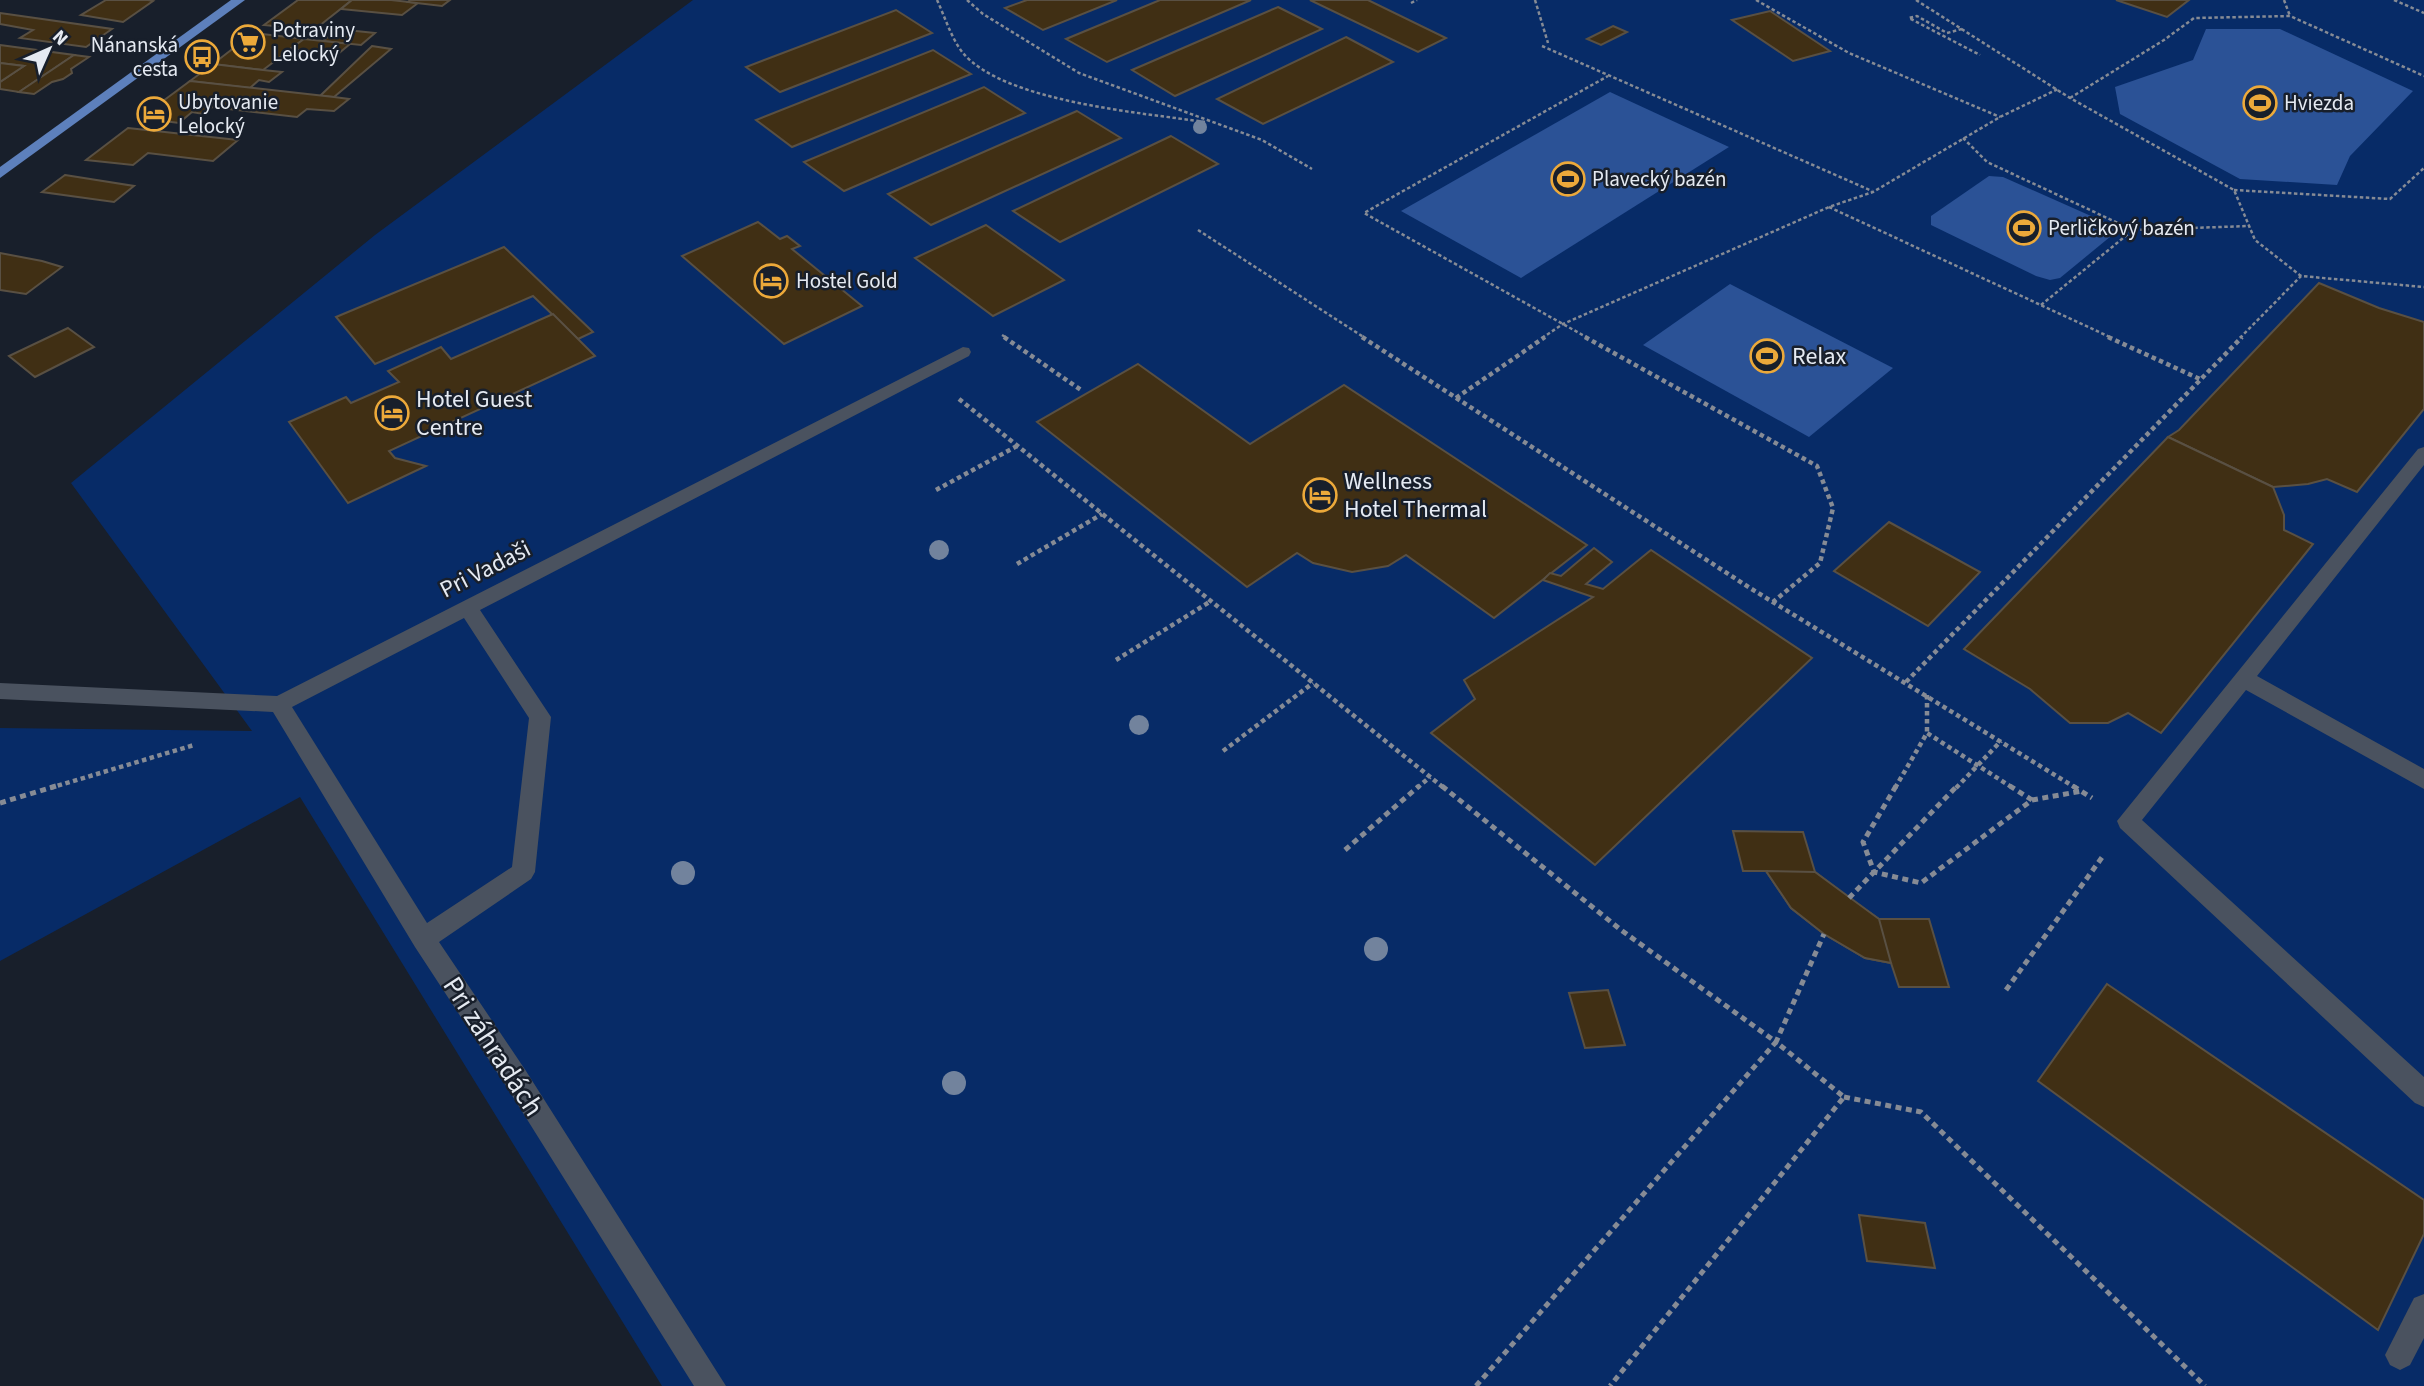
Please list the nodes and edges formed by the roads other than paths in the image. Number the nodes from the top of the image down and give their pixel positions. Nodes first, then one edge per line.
1 (239, 0) edge
2 (0, 174) edge
3 (962, 352) dead end
4 (2424, 453) edge
5 (467, 606) junction
6 (2243, 678) junction
7 (0, 691) edge
8 (279, 704) junction
9 (2424, 780) edge
10 (423, 939) junction
11 (2424, 1094) edge
12 (2424, 1308) edge
13 (2400, 1355) dead end
14 (711, 1386) edge

1 - 2 main road
3 - 5 street, Pri Vadaši
4 - 6 street
5 - 8 street, Pri Vadaši
5 - 10 street
6 - 9 street
6 - 11 street
7 - 8 street
8 - 10 street, Pri záhradách
10 - 14 street, Pri záhradách
12 - 13 street

